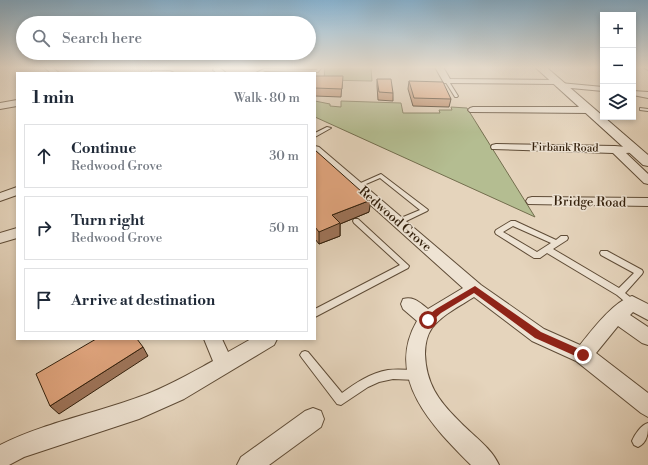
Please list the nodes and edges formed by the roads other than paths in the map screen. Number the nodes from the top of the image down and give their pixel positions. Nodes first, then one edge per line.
1 (452, 89) edge
2 (565, 89) edge
3 (636, 93) edge
4 (648, 95) edge
5 (456, 96) dead end
6 (16, 103) edge
7 (0, 106) edge
8 (642, 109) dead end
9 (473, 110) dead end
10 (589, 110) junction
11 (648, 110) edge
12 (329, 128) dead end
13 (316, 134) edge
14 (496, 147) dead end
15 (615, 149) junction
16 (316, 150) edge
17 (634, 150) junction
18 (648, 162) edge
19 (648, 180) edge
20 (357, 186) junction
21 (16, 191) edge
22 (0, 196) edge
23 (532, 201) dead end
24 (648, 202) edge
25 (356, 221) dead end
26 (398, 222) junction
27 (16, 233) edge
28 (0, 238) edge
29 (564, 238) dead end
30 (556, 243) junction
31 (547, 249) junction
32 (604, 253) dead end
33 (475, 289) junction
34 (626, 298) junction
35 (409, 304) dead end
36 (316, 312) edge
37 (648, 312) edge
38 (617, 316) junction
39 (428, 320) junction
40 (648, 337) edge
41 (213, 340) edge
42 (266, 340) edge
43 (305, 355) dead end
44 (583, 355) junction
45 (224, 364) junction
46 (417, 375) junction
47 (648, 406) edge
48 (314, 419) dead end
49 (648, 428) edge
50 (638, 442) dead end
51 (0, 457) edge
52 (249, 465) edge
53 (487, 465) edge

1 - 5 lane
2 - 10 street
3 - 4 street
6 - 7 street
8 - 11 lane
9 - 10 street
10 - 17 street
12 - 13 lane
14 - 15 street, Firbank Road
15 - 17 street, Firbank Road
15 - 19 street
16 - 20 street, Redwood Grove
17 - 18 street
20 - 26 street, Redwood Grove
20 - 26 lane
21 - 22 street
23 - 24 street, Bridge Road
25 - 36 lane
26 - 33 street, Redwood Grove
27 - 28 street
29 - 30 lane
30 - 31 lane
30 - 31 lane
31 - 34 lane
32 - 34 lane
33 - 39 street
33 - 44 street, Redwood Grove
34 - 37 street
34 - 38 street
35 - 39 street
38 - 40 street
38 - 44 street
39 - 46 street
41 - 45 street
42 - 45 street
43 - 46 lane
44 - 47 street, Redwood Grove
45 - 51 street
46 - 53 street
48 - 52 street
49 - 50 lane

